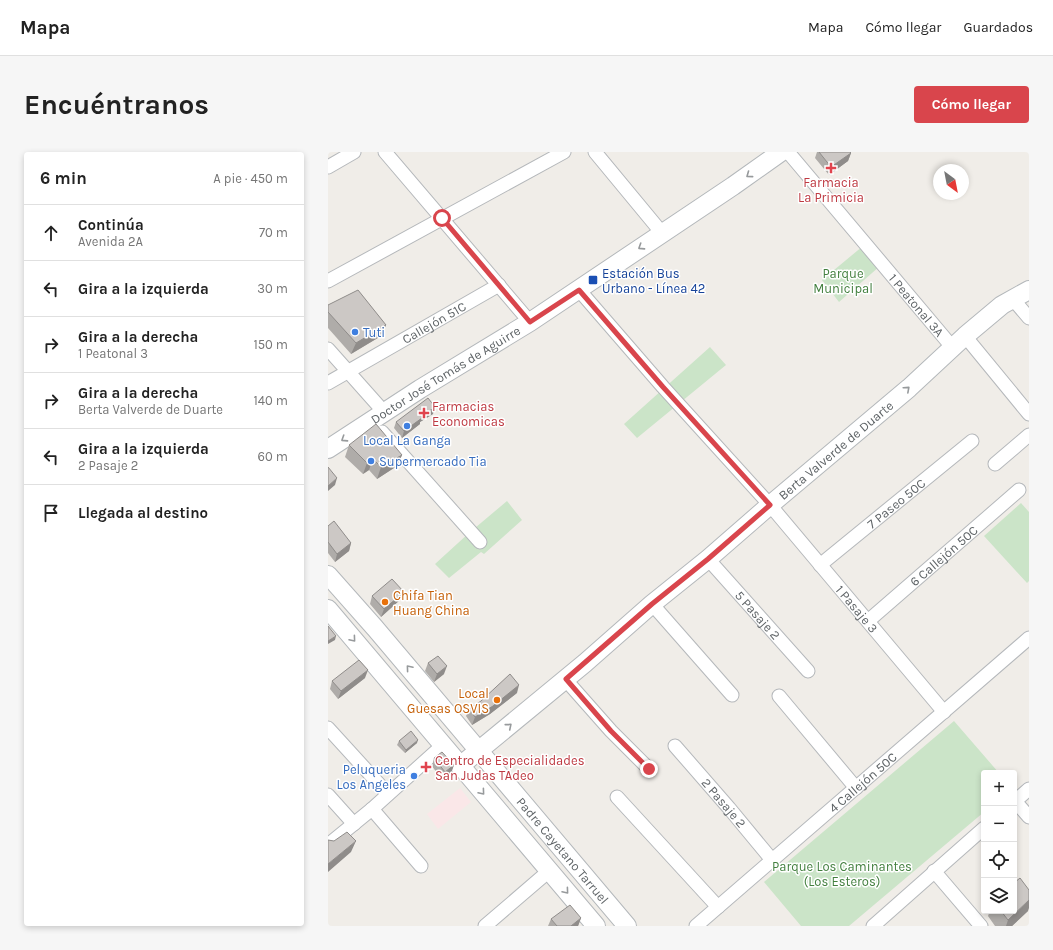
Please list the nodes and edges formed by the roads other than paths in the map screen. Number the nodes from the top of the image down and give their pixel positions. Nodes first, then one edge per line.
1 (354, 152) edge
2 (385, 152) edge
3 (564, 152) edge
4 (595, 152) edge
5 (781, 152) edge
6 (788, 152) edge
7 (328, 167) edge
8 (442, 218) junction
9 (662, 233) junction
10 (328, 280) edge
11 (499, 285) junction
12 (579, 290) junction
13 (1029, 290) edge
14 (1012, 298) junction
15 (1029, 318) edge
16 (530, 322) junction
17 (959, 342) junction
18 (328, 350) edge
19 (347, 372) junction
20 (328, 383) edge
21 (1029, 414) edge
22 (378, 416) junction
23 (1029, 435) edge
24 (972, 441) dead end
25 (328, 449) edge
26 (995, 464) dead end
27 (1018, 490) dead end
28 (770, 505) junction
29 (480, 542) dead end
30 (708, 559) junction
31 (820, 565) junction
32 (328, 575) edge
33 (652, 604) junction
34 (328, 609) edge
35 (868, 621) junction
36 (1029, 638) edge
37 (808, 671) dead end
38 (566, 679) junction
39 (732, 695) dead end
40 (779, 696) dead end
41 (944, 712) junction
42 (328, 728) edge
43 (443, 745) junction
44 (675, 746) dead end
45 (479, 752) junction
46 (460, 766) junction
47 (649, 769) dead end
48 (856, 788) junction
49 (1029, 789) edge
50 (388, 794) junction
51 (328, 795) edge
52 (617, 797) dead end
53 (1017, 799) edge
54 (1017, 803) edge
55 (372, 809) junction
56 (1029, 817) edge
57 (354, 824) junction
58 (981, 831) edge
59 (328, 845) edge
60 (772, 860) junction
61 (421, 866) dead end
62 (549, 871) junction
63 (934, 871) junction
64 (718, 907) junction
65 (485, 926) edge
66 (596, 926) edge
67 (627, 926) edge
68 (696, 926) edge
69 (873, 926) edge
70 (981, 926) edge

1 - 7 street
2 - 8 street
3 - 8 street
4 - 9 street
5 -> 9 street, Doctor José Tomás de Aguirre
6 - 17 street, 1 Peatonal 3A
8 - 10 street
8 - 11 street
9 -> 12 street, Doctor José Tomás de Aguirre
11 - 16 street
11 - 19 street, Callejón 51C
12 - 16 street, Doctor José Tomás de Aguirre
12 - 28 street, 1 Pasaje 3
13 - 14 street, Berta Valverde de Duarte
14 - 15 street
14 - 17 street, Berta Valverde de Duarte
16 - 22 street, Doctor José Tomás de Aguirre
17 - 21 street, 1 Peatonal 3A
28 -> 17 street, Berta Valverde de Duarte
18 - 19 street
19 - 20 street, Callejón 51C
19 - 22 street
22 -> 25 street, Doctor José Tomás de Aguirre
22 - 29 street
23 - 26 street
24 - 31 street, 7 Paseo 50C
27 - 35 street, 6 Callejón 50C
28 - 30 street, Berta Valverde de Duarte
28 - 31 street, 1 Pasaje 3
30 - 33 street, Berta Valverde de Duarte
30 - 37 street, 5 Pasaje 2
31 - 35 street, 1 Pasaje 3
45 -> 32 street, Padre Cayetano Tarruel
33 - 38 street, Berta Valverde de Duarte
33 - 39 street
34 -> 43 street, Padre Cayetano Tarruel
35 - 41 street, 1 Pasaje 3
36 - 41 street, 4 Callejón 50C
45 -> 38 street, Berta Valverde de Duarte
38 - 47 street
40 - 48 street
41 - 48 street, 4 Callejón 50C
42 - 50 street
43 - 46 street, Padre Cayetano Tarruel
43 - 50 street
44 - 60 street, 2 Pasaje 2
45 - 46 street, Berta Valverde de Duarte
45 - 67 street, Padre Cayetano Tarruel
46 -> 62 street, Padre Cayetano Tarruel
48 - 60 street, 4 Callejón 50C
49 - 53 street
50 - 55 street
51 - 57 street
52 - 64 street
54 - 56 street
55 - 57 street
55 - 61 street
57 - 59 street
58 - 63 street
60 - 64 street, 4 Callejón 50C
62 - 65 street
62 -> 66 street, Padre Cayetano Tarruel
63 - 69 street
63 - 70 street
64 - 68 street, 4 Callejón 50C

